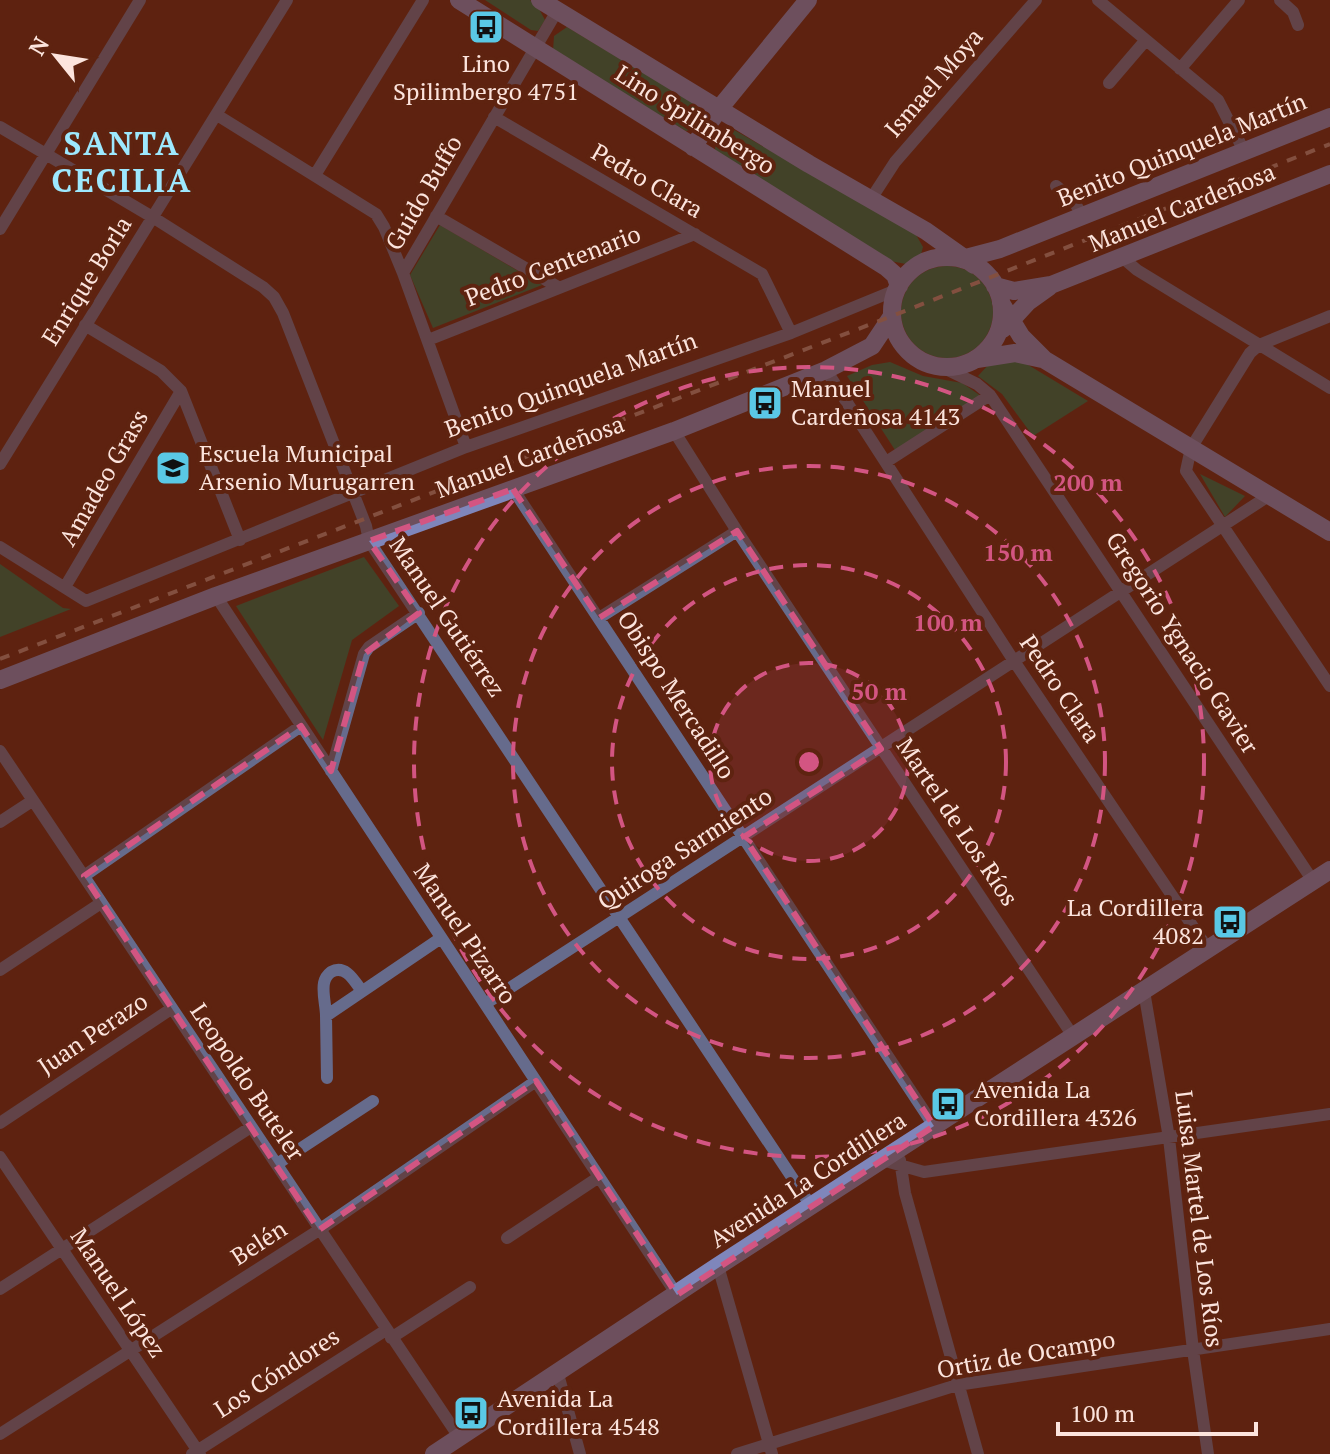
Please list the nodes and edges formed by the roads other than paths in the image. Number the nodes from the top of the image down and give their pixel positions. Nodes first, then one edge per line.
1 (140, 0) edge
2 (287, 0) edge
3 (423, 0) edge
4 (459, 0) edge
5 (540, 0) edge
6 (808, 0) edge
7 (1036, 0) edge
8 (1098, 0) edge
9 (1280, 0) edge
10 (1236, 1) edge
11 (557, 11) junction
12 (1298, 25) dead end
13 (1145, 41) junction
14 (535, 48) junction
15 (1180, 69) junction
16 (1109, 83) dead end
17 (719, 109) junction
18 (217, 115) junction
19 (494, 117) junction
20 (1330, 117) edge
21 (0, 127) edge
22 (693, 147) junction
23 (1244, 151) junction
24 (46, 155) junction
25 (1330, 174) edge
26 (315, 175) junction
27 (1056, 186) dead end
28 (871, 199) junction
29 (1082, 215) junction
30 (436, 216) junction
31 (154, 218) junction
32 (0, 229) edge
33 (695, 234) junction
34 (1123, 258) junction
35 (967, 261) junction
36 (403, 273) junction
37 (1051, 285) junction
38 (558, 287) junction
39 (897, 288) junction
40 (998, 294) junction
41 (892, 316) junction
42 (1330, 316) edge
43 (1011, 320) junction
44 (85, 325) junction
45 (791, 333) junction
46 (995, 339) junction
47 (428, 340) junction
48 (1259, 345) junction
49 (850, 359) junction
50 (916, 359) junction
51 (973, 360) junction
52 (1045, 360) junction
53 (944, 368) junction
54 (826, 370) junction
55 (1330, 388) edge
56 (181, 391) junction
57 (990, 395) junction
58 (674, 431) junction
59 (466, 447) junction
60 (1191, 448) junction
61 (886, 462) junction
62 (0, 464) edge
63 (513, 489) junction
64 (353, 494) junction
65 (1270, 495) junction
66 (1223, 527) junction
67 (737, 531) junction
68 (1330, 532) edge
69 (240, 540) junction
70 (369, 541) junction
71 (0, 547) edge
72 (65, 587) junction
73 (1122, 591) junction
74 (216, 596) junction
75 (419, 613) junction
76 (599, 618) junction
77 (1014, 661) junction
78 (0, 680) edge
79 (1330, 686) edge
80 (301, 726) junction
81 (881, 749) junction
82 (0, 751) edge
83 (331, 771) junction
84 (32, 801) junction
85 (0, 822) edge
86 (744, 837) junction
87 (1330, 870) edge
88 (84, 876) junction
89 (1313, 881) junction
90 (101, 903) junction
91 (620, 917) junction
92 (441, 938) junction
93 (1208, 949) junction
94 (0, 970) edge
95 (361, 990) junction
96 (1144, 991) junction
97 (485, 1004) junction
98 (171, 1009) junction
99 (326, 1016) junction
100 (1073, 1036) junction
101 (327, 1078) dead end
102 (536, 1081) junction
103 (373, 1101) dead end
104 (1330, 1114) edge
105 (0, 1123) edge
106 (934, 1126) junction
107 (251, 1127) junction
108 (1169, 1138) junction
109 (0, 1157) edge
110 (894, 1158) junction
111 (277, 1164) junction
112 (599, 1177) junction
113 (811, 1206) junction
114 (319, 1230) junction
115 (507, 1238) dead end
116 (62, 1249) junction
117 (718, 1266) junction
118 (470, 1287) dead end
119 (0, 1289) edge
120 (677, 1295) junction
121 (1330, 1329) edge
122 (388, 1334) junction
123 (1193, 1350) junction
124 (131, 1352) junction
125 (558, 1374) junction
126 (957, 1385) junction
127 (0, 1434) edge
128 (459, 1437) junction
129 (771, 1449) edge
130 (196, 1453) edge
131 (434, 1454) edge
132 (580, 1454) edge
133 (737, 1454) edge
134 (978, 1454) edge
135 (1208, 1454) edge

1 - 24 street
2 - 18 street, Enrique Borla
3 - 26 street
4 - 14 main road, Lino Spilimbergo
5 - 11 main road, Lino Spilimbergo
6 - 17 main road
7 - 28 street, Ismael Moya
8 - 13 street
9 - 12 street
10 - 15 street
11 - 14 street, Guido Buffo
11 - 17 main road, Lino Spilimbergo
13 - 15 street
13 - 16 street
14 - 19 street, Guido Buffo
14 - 22 main road, Lino Spilimbergo
15 - 23 street
17 - 22 main road
17 - 28 main road, Lino Spilimbergo
18 - 26 street
18 - 31 street, Enrique Borla
19 - 30 street, Guido Buffo
19 - 33 street, Pedro Clara
20 - 23 main road, Benito Quinquela Martín
21 - 24 street, Manuel Gutiérrez
22 - 39 main road, Lino Spilimbergo
23 - 29 main road, Benito Quinquela Martín
24 - 31 street, Manuel Gutiérrez
24 - 32 street
25 - 34 main road, Manuel Cardeñosa
26 - 36 street
27 - 29 street
28 - 35 main road, Lino Spilimbergo
29 - 35 main road, Benito Quinquela Martín
30 - 36 street, Guido Buffo
30 - 38 street
31 - 44 street, Enrique Borla
31 - 64 street, Manuel Gutiérrez
33 - 38 street, Pedro Centenario
33 - 45 street, Pedro Clara
34 - 37 main road, Manuel Cardeñosa
34 - 48 street
35 - 39 main road
35 - 40 main road, Lino Spilimbergo
36 - 47 street
37 - 40 main road, Manuel Cardeñosa
37 - 43 main road, Manuel Cardeñosa
38 - 47 street, Pedro Centenario
39 - 41 main road
39 - 45 street, Benito Quinquela Martín
40 - 43 main road, Lino Spilimbergo
40 - 46 main road
41 - 49 main road, Manuel Cardeñosa
41 - 50 main road
42 - 48 street
43 - 46 main road, Manuel Cardeñosa
43 - 52 main road, Lino Spilimbergo
44 - 56 street
44 - 62 street, Enrique Borla
45 - 59 street, Benito Quinquela Martín
46 - 51 main road, Lino Spilimbergo
47 - 59 street
48 - 55 street
48 - 60 street
49 - 50 main road, Manuel Cardeñosa
49 - 54 main road, Manuel Cardeñosa
50 - 53 main road
51 - 52 main road, Lino Spilimbergo
51 - 53 main road, Lino Spilimbergo
52 - 60 main road, Lino Spilimbergo
53 - 57 street, Gregorio Ygnacio Gavier
54 - 58 main road, Manuel Cardeñosa
54 - 61 street, Pedro Clara
56 - 69 street
56 - 72 street, Amadeo Grass
57 - 61 street
57 - 73 street, Gregorio Ygnacio Gavier
58 - 63 main road, Manuel Cardeñosa
58 - 67 street, Martel de Los Ríos
59 - 64 street, Benito Quinquela Martín
60 - 65 main road, Lino Spilimbergo
60 - 66 street
61 - 77 street, Pedro Clara
63 - 70 main road, Manuel Cardeñosa
63 - 76 street, Obispo Mercadillo
64 - 69 street, Benito Quinquela Martín
64 - 70 street, Manuel Gutiérrez
65 - 66 street, Quiroga Sarmiento
65 - 68 main road, Lino Spilimbergo
66 - 73 street, Quiroga Sarmiento
66 - 79 street
67 - 76 street
67 - 81 street, Martel de Los Ríos
69 - 72 street, Benito Quinquela Martín
70 - 74 main road, Manuel Cardeñosa
70 - 75 street, Manuel Gutiérrez
71 - 72 street
73 - 77 street, Quiroga Sarmiento
73 - 89 street, Gregorio Ygnacio Gavier
74 - 78 main road, Manuel Cardeñosa
74 - 80 street, Manuel Pizarro
75 - 83 street
75 - 91 street, Manuel Gutiérrez
76 - 86 street, Obispo Mercadillo
77 - 81 street, Quiroga Sarmiento
77 - 93 street, Pedro Clara
80 - 83 street, Manuel Pizarro
80 - 88 street
81 - 86 street, Quiroga Sarmiento
81 - 100 street, Martel de Los Ríos
82 - 84 street, Leopoldo Buteler
83 - 92 street, Manuel Pizarro
84 - 85 street
84 - 88 street, Leopoldo Buteler
86 - 91 street, Quiroga Sarmiento
86 - 106 street, Obispo Mercadillo
87 - 89 main road, Avenida La Cordillera
88 - 90 street, Leopoldo Buteler
89 - 93 main road, Avenida La Cordillera
90 - 94 street
90 - 98 street, Leopoldo Buteler
91 - 97 street, Quiroga Sarmiento
91 - 113 street, Manuel Gutiérrez
92 - 95 street
92 - 97 street, Manuel Pizarro
93 - 96 main road, Avenida La Cordillera
95 - 99 street
95 - 99 street
96 - 100 main road, Avenida La Cordillera
96 - 108 street, Luisa Martel de Los Ríos
97 - 102 street, Manuel Pizarro
98 - 105 street, Juan Perazo
98 - 107 street, Leopoldo Buteler
99 - 101 street
100 - 106 main road, Avenida La Cordillera
102 - 112 street, Manuel Pizarro
102 - 114 street, Belén
103 - 111 street
104 - 108 street
106 - 110 main road, Avenida La Cordillera
107 - 111 street, Leopoldo Buteler
107 - 116 street
108 - 110 street
108 - 123 street, Luisa Martel de Los Ríos
109 - 116 street, Manuel López
110 - 113 main road, Avenida La Cordillera
110 - 126 street
111 - 114 street, Leopoldo Buteler
112 - 115 street
112 - 120 street, Manuel Pizarro
113 - 117 main road, Avenida La Cordillera
114 - 122 street, Leopoldo Buteler
114 - 124 street, Belén
116 - 119 street
116 - 124 street, Manuel López
117 - 120 main road, Avenida La Cordillera
117 - 129 street
118 - 122 street, Los Cóndores
120 - 125 main road, Avenida La Cordillera
121 - 123 street, Ortiz de Ocampo
122 - 128 street, Leopoldo Buteler
122 - 130 street, Los Cóndores
123 - 126 street, Ortiz de Ocampo
123 - 135 street, Luisa Martel de Los Ríos
124 - 127 street, Belén
124 - 130 street, Manuel López
125 - 128 main road, Avenida La Cordillera
125 - 132 street
126 - 129 street, Ortiz de Ocampo
126 - 134 street
128 - 131 main road, Avenida La Cordillera
129 - 133 street, Ortiz de Ocampo

